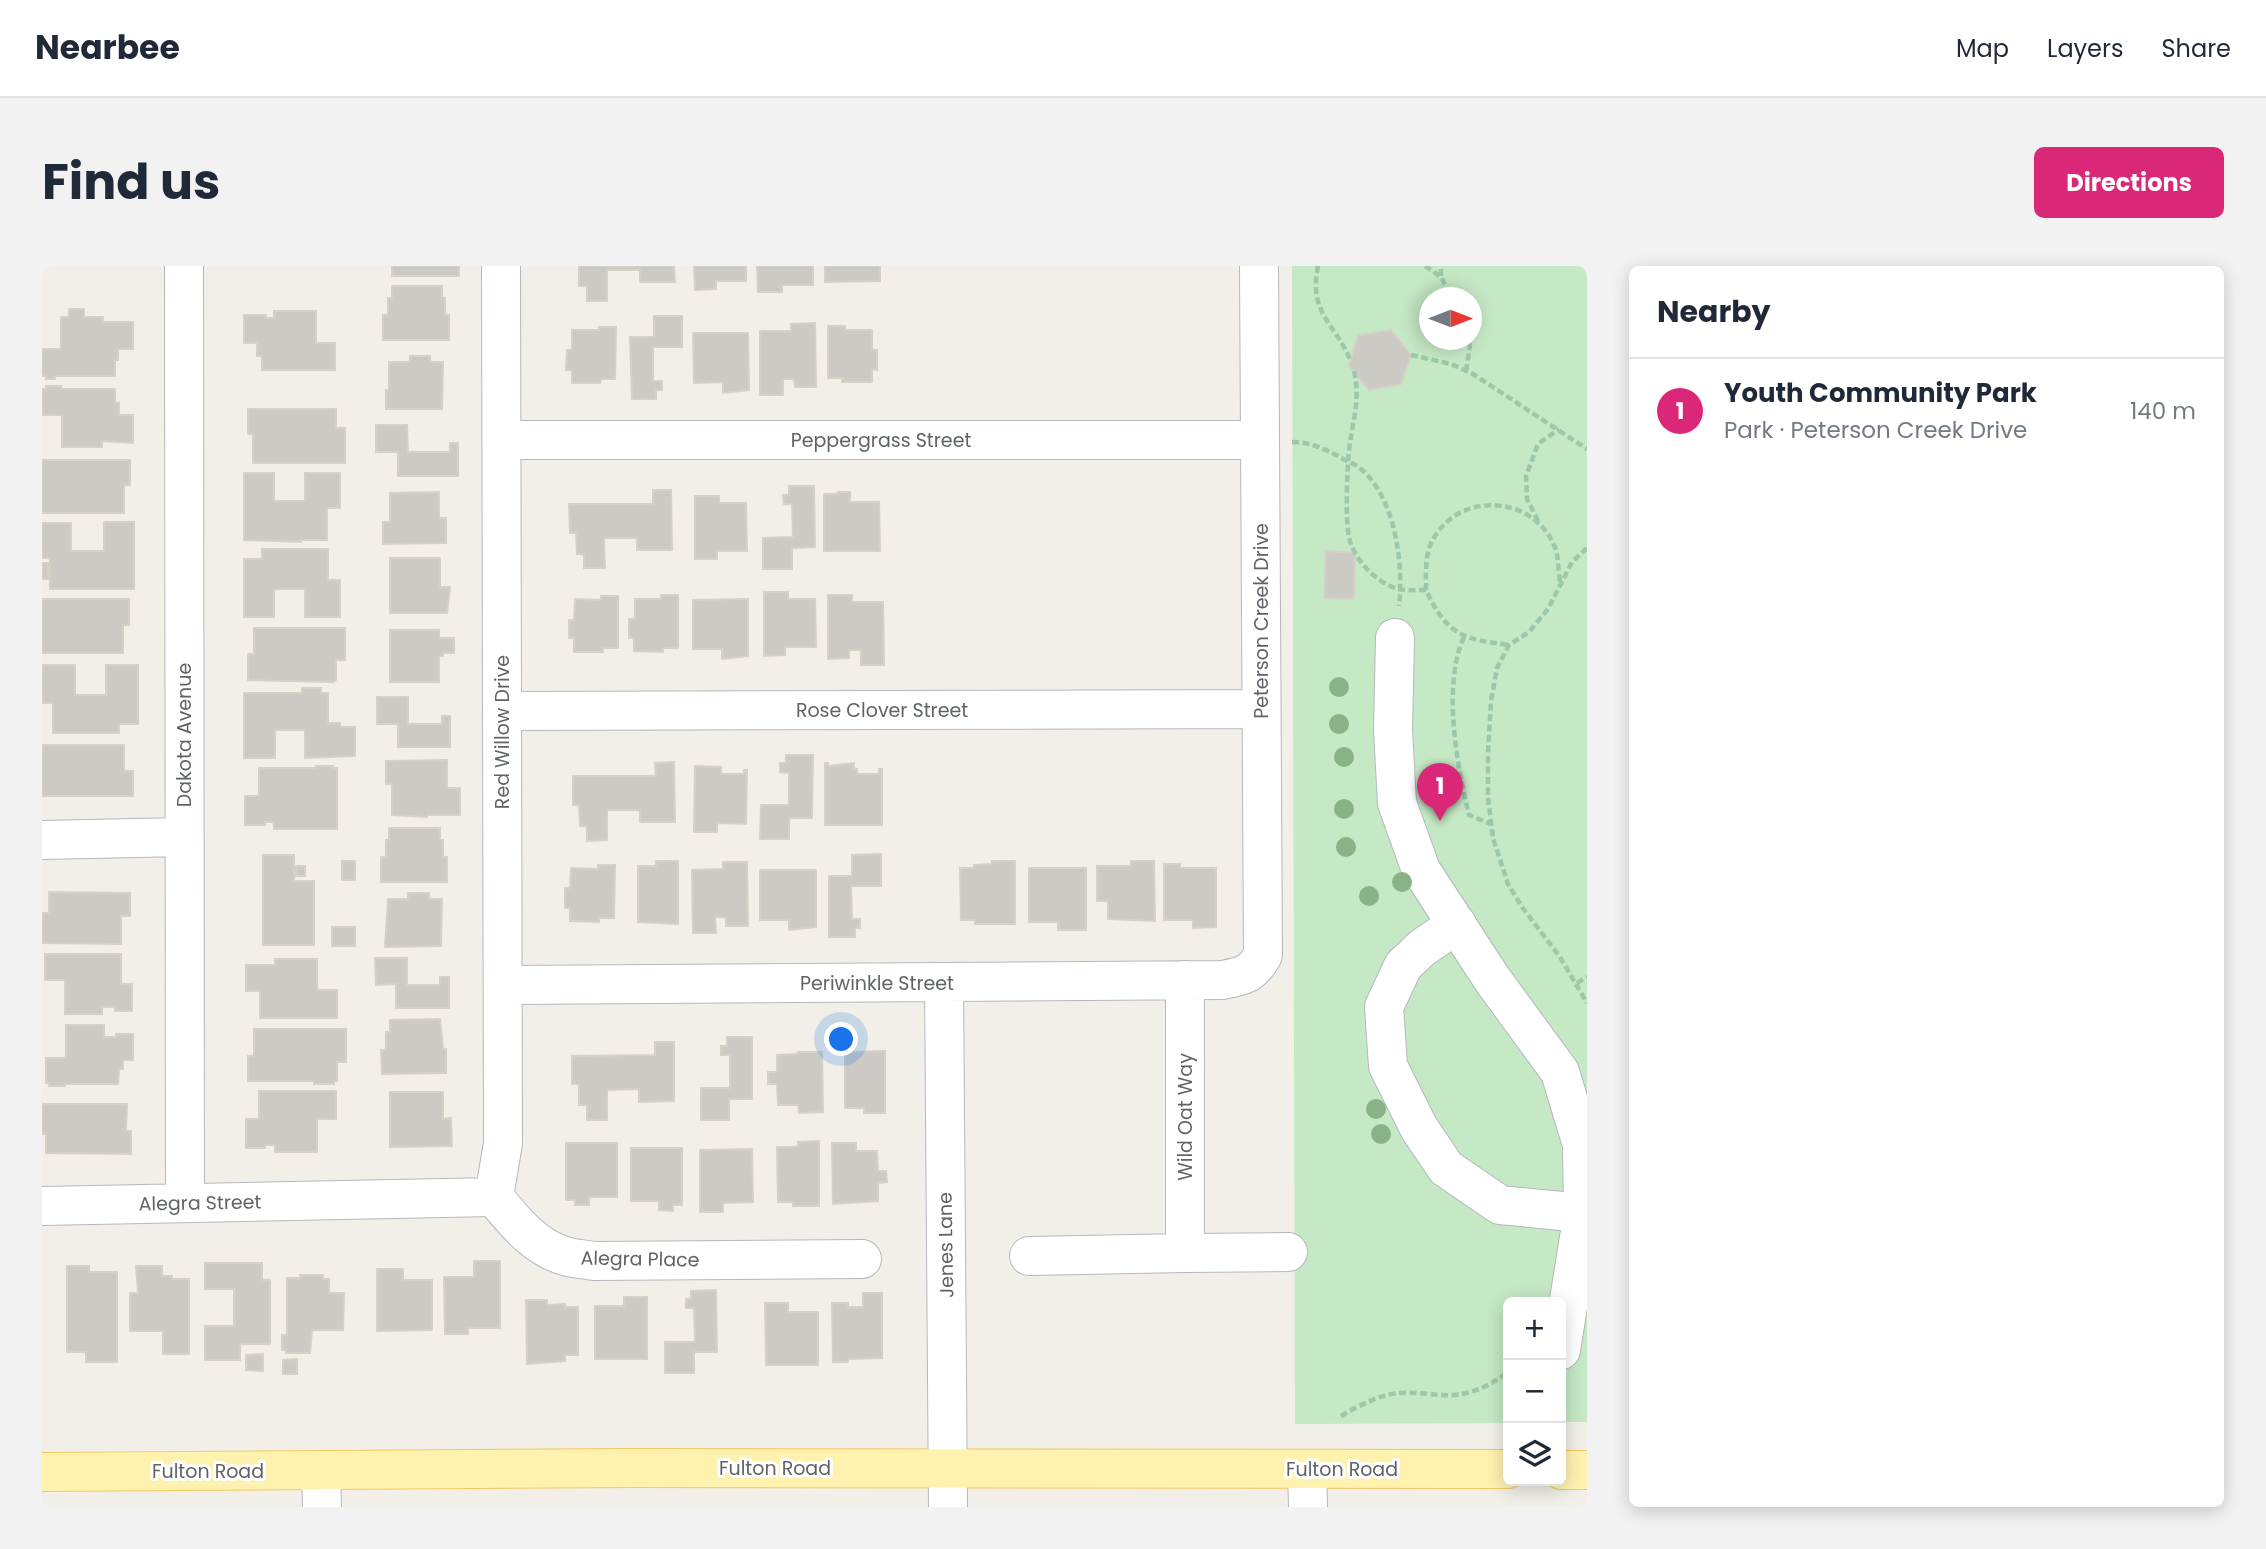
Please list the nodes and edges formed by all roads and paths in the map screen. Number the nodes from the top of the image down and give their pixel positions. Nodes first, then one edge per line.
1 (184, 266) edge
2 (501, 266) edge
3 (1259, 266) edge
4 (1318, 266) edge
5 (1425, 266) edge
6 (1441, 266) edge
7 (1441, 277) junction
8 (1446, 287) edge
9 (1468, 350) edge
10 (1410, 355) dead end
11 (1350, 362) dead end
12 (1354, 371) dead end
13 (1466, 371) junction
14 (1559, 429) junction
15 (502, 440) junction
16 (1260, 440) junction
17 (1587, 449) edge
18 (1349, 463) junction
19 (1538, 522) junction
20 (1587, 548) edge
21 (1560, 583) junction
22 (1401, 590) junction
23 (1426, 590) junction
24 (1464, 637) junction
25 (1395, 638) joint
26 (1509, 645) junction
27 (1261, 709) junction
28 (502, 711) junction
29 (1491, 824) junction
30 (184, 837) junction
31 (42, 840) edge
32 (1457, 924) junction
33 (1250, 972) joint
34 (1587, 977) edge
35 (1185, 980) junction
36 (944, 982) junction
37 (1577, 983) junction
38 (503, 985) junction
39 (1587, 1003) edge
40 (494, 1197) junction
41 (185, 1203) junction
42 (42, 1206) edge
43 (1583, 1213) junction
44 (1289, 1252) dead end
45 (1185, 1253) junction
46 (1029, 1256) dead end
47 (862, 1259) dead end
48 (1566, 1319) edge
49 (1503, 1376) edge
50 (1341, 1416) dead end
51 (948, 1468) junction
52 (1307, 1469) junction
53 (1503, 1469) edge
54 (1566, 1469) edge
55 (1587, 1469) edge
56 (42, 1472) edge
57 (321, 1489) edge
58 (948, 1507) edge
59 (1308, 1507) edge

1 - 30 street, Dakota Avenue
2 - 15 street, Red Willow Drive
3 - 16 street, Peterson Creek Drive
4 - 11 path
5 - 7 path
6 - 7 path
7 - 8 path
9 - 13 path
10 - 13 path
12 - 18 path
13 - 14 path
14 - 17 path
14 - 19 path
15 - 16 street, Peppergrass Street
15 - 28 street, Red Willow Drive
16 - 18 path
16 - 27 street, Peterson Creek Drive
18 - 22 path
18 - 22 path
19 - 21 path
19 - 23 path
20 - 21 path
21 - 26 path
22 - 23 path
22 - 25 path
23 - 24 path
24 - 26 path
24 - 29 path
25 - 32 street
26 - 29 path
27 - 28 street, Rose Clover Street
27 - 33 street, Peterson Creek Drive
28 - 38 street, Red Willow Drive
29 - 37 path
30 - 31 street
30 - 41 street, Dakota Avenue
32 - 43 street
32 - 43 street
33 - 35 street, Periwinkle Street
34 - 37 path
35 - 36 street, Periwinkle Street
35 - 45 street, Wild Oat Way
36 - 38 street, Periwinkle Street
36 - 51 street, Jenes Lane
37 - 39 path
38 - 40 street, Red Willow Drive
40 - 41 street, Alegra Street
40 - 47 street, Alegra Place
41 - 42 street, Alegra Street
43 - 48 street
44 - 45 street
45 - 46 street
49 - 50 path
51 - 52 main road, Fulton Road
51 - 57 main road, Fulton Road
51 - 58 street, Jenes Lane
52 - 53 main road, Fulton Road
52 - 59 street
54 - 55 main road
56 - 57 main road, Fulton Road

